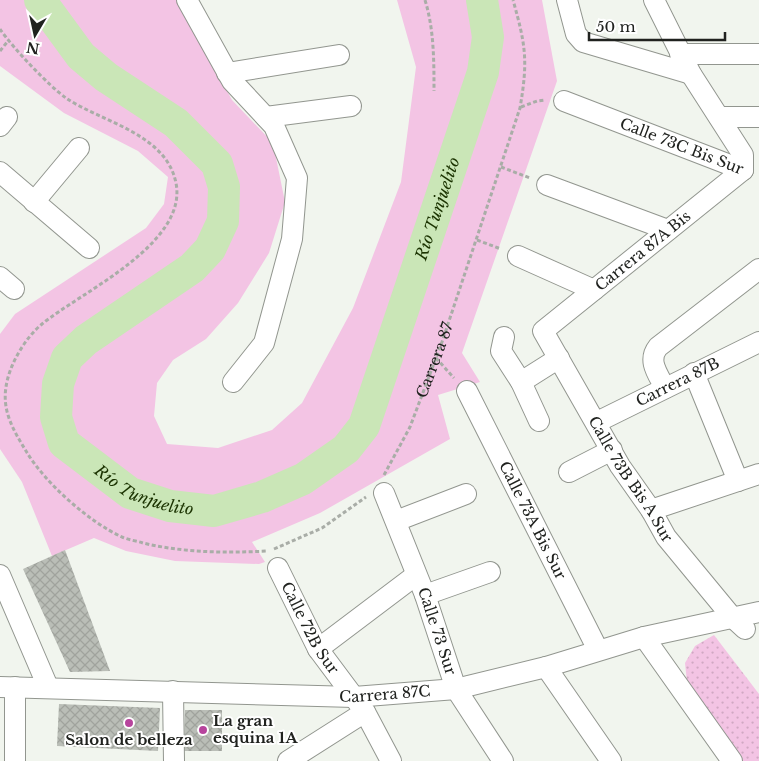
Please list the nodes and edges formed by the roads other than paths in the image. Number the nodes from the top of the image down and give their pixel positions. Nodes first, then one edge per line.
1 (187, 0) edge
2 (567, 0) edge
3 (654, 0) edge
4 (680, 54) junction
5 (759, 54) edge
6 (339, 55) dead end
7 (691, 74) junction
8 (230, 77) junction
9 (564, 101) road end
10 (351, 106) dead end
11 (266, 117) junction
12 (719, 117) junction
13 (759, 117) edge
14 (79, 148) dead end
15 (743, 170) junction
16 (0, 172) edge
17 (547, 185) road end
18 (34, 202) junction
19 (668, 230) junction
20 (89, 248) dead end
21 (518, 256) road end
22 (759, 268) edge
23 (594, 290) junction
24 (543, 331) joint
25 (504, 337) dead end
26 (759, 342) edge
27 (559, 358) junction
28 (694, 373) junction
29 (233, 382) dead end
30 (520, 382) junction
31 (665, 388) junction
32 (467, 391) road end
33 (539, 421) dead end
34 (597, 422) junction
35 (612, 450) junction
36 (569, 472) dead end
37 (759, 474) edge
38 (738, 481) junction
39 (377, 490) road end
40 (466, 494) dead end
41 (651, 510) junction
42 (396, 521) junction
43 (273, 559) road end
44 (490, 572) dead end
45 (0, 575) edge
46 (416, 575) junction
47 (425, 595) junction
48 (759, 612) edge
49 (738, 623) junction
50 (644, 636) junction
51 (318, 648) junction
52 (598, 650) junction
53 (546, 667) junction
54 (8, 687) edge
55 (48, 687) junction
56 (456, 689) junction
57 (172, 691) junction
58 (359, 705) junction
59 (16, 761) edge
60 (174, 761) edge
61 (288, 761) edge
62 (391, 761) edge
63 (503, 761) edge
64 (611, 761) edge
65 (732, 761) edge

1 - 8 street
2 - 7 street
3 - 4 street, Calle 73C Bis Sur
4 - 5 street
4 - 7 street, Calle 73C Bis Sur
6 - 8 street
7 - 12 street, Calle 73C Bis Sur
8 - 11 street
9 - 15 street, Calle 73C Bis Sur
10 - 11 street
11 - 29 street
12 - 13 street
12 - 15 street, Calle 73C Bis Sur
14 - 18 street
15 - 19 street, Carrera 87A Bis
16 - 18 street
17 - 19 street
18 - 20 street
19 - 23 street, Carrera 87A Bis
21 - 23 street
22 - 31 street
23 - 24 street, Carrera 87A Bis
24 - 27 street, Calle 73B Bis A Sur
25 - 30 street
26 - 28 street, Carrera 87B
27 - 30 street
27 - 34 street, Calle 73B Bis A Sur
28 - 31 street, Carrera 87B
28 - 38 street
30 - 33 street
31 - 34 street, Carrera 87B
32 - 52 street, Calle 73A Bis Sur
34 - 35 street, Calle 73B Bis A Sur
35 - 36 street
35 - 41 street, Calle 73B Bis A Sur
37 - 38 street
38 - 41 street
39 - 42 street, Calle 73 Sur
40 - 42 street
41 - 49 street, Calle 73B Bis A Sur
42 - 46 street, Calle 73 Sur
43 - 51 street, Calle 72B Sur
44 - 47 street
45 - 55 street
46 - 47 street, Calle 73 Sur
46 - 51 street
47 - 56 street, Calle 73 Sur
48 - 49 street, Carrera 87C
49 - 50 street, Carrera 87C
50 - 52 street, Carrera 87C
50 - 65 street
51 - 58 street, Calle 72B Sur
52 - 53 street, Carrera 87C
53 - 56 street, Carrera 87C
53 - 64 street
54 - 55 street, Carrera 87C
54 - 59 street
55 - 57 street, Carrera 87C
56 - 58 street, Carrera 87C
56 - 63 street, Calle 73 Sur
57 - 58 street, Carrera 87C
57 - 60 street
58 - 61 street
58 - 62 street, Calle 72B Sur

